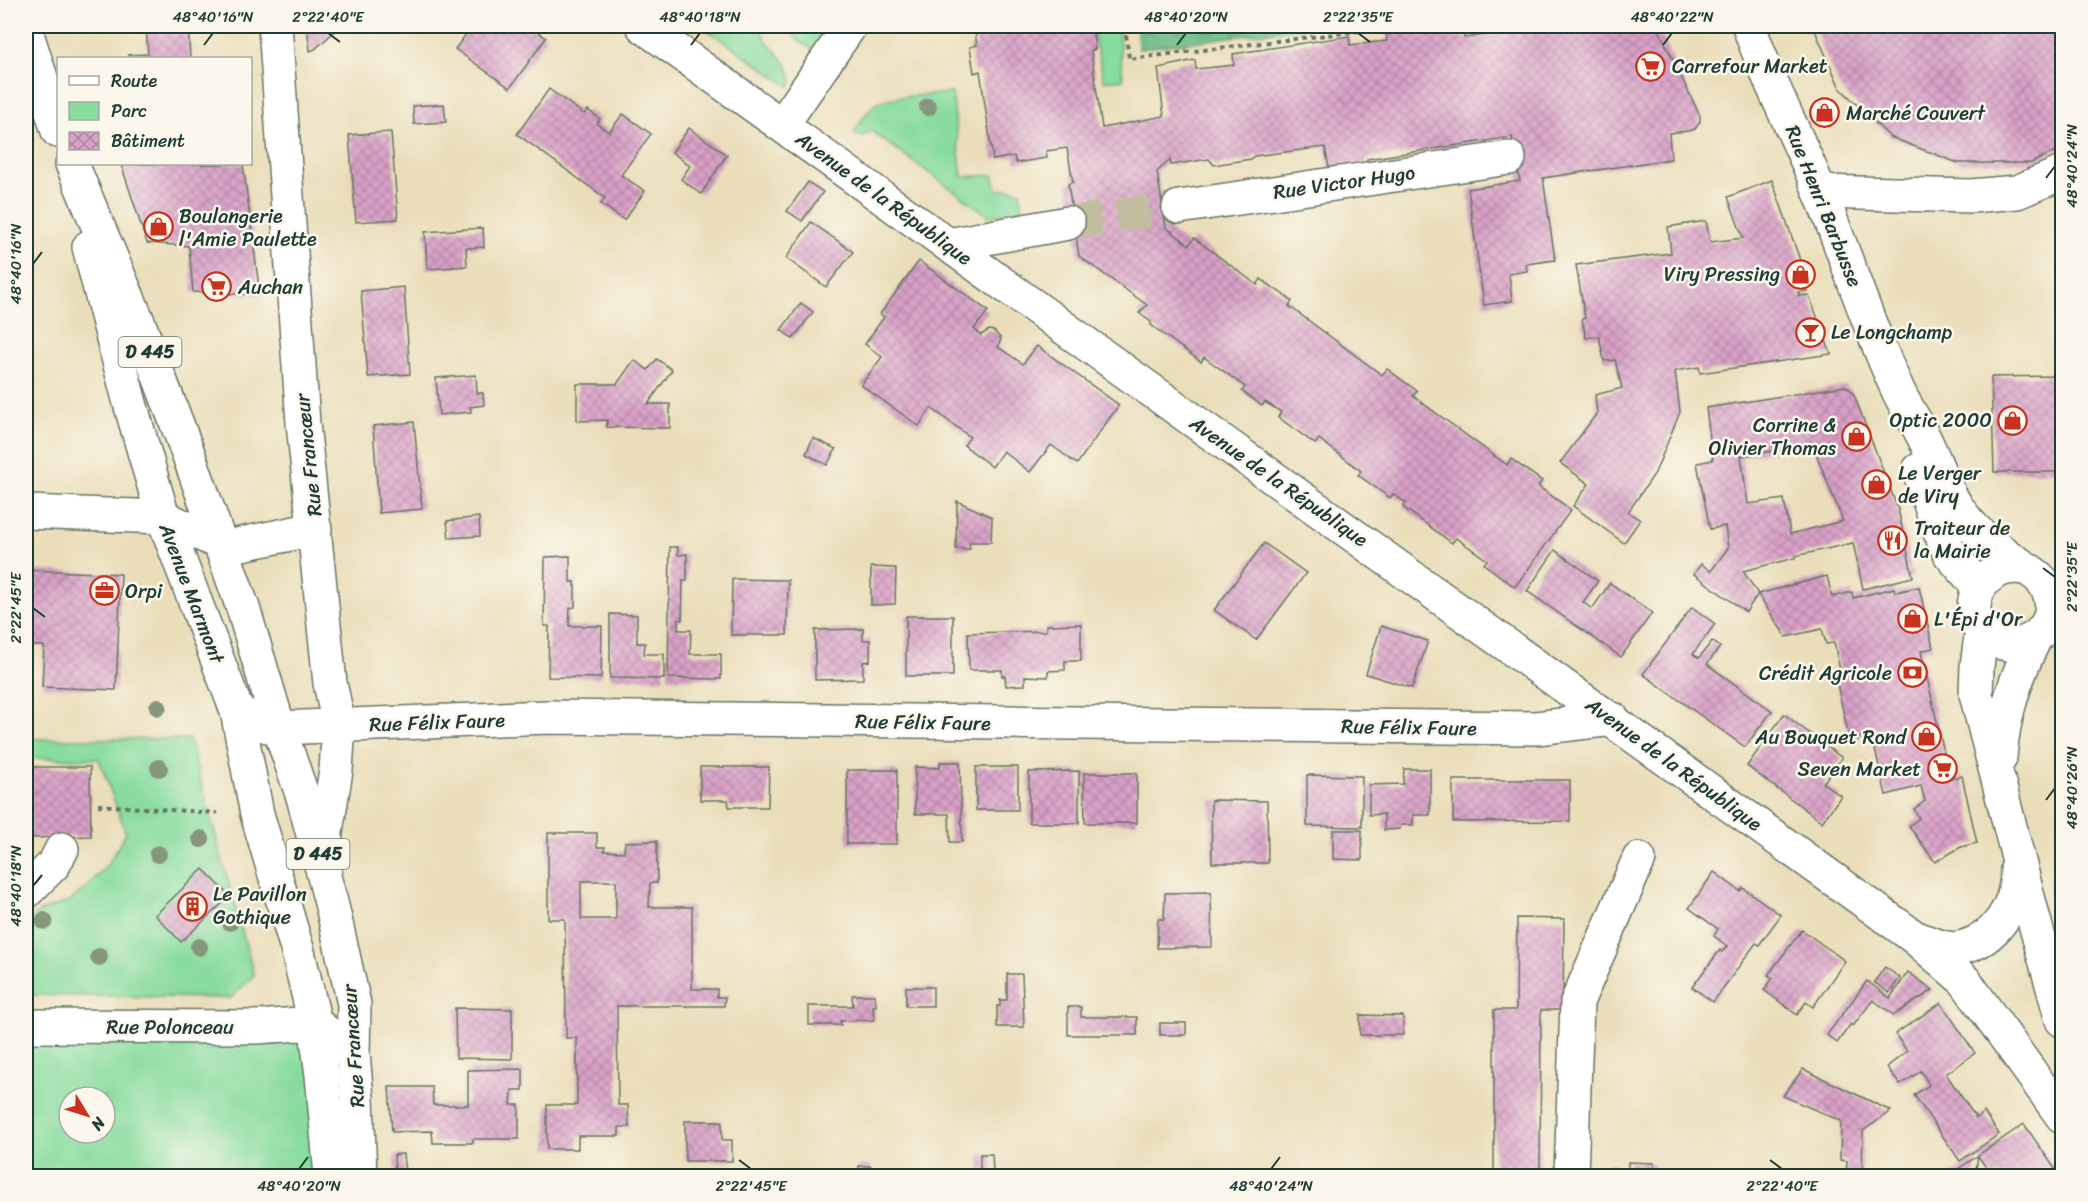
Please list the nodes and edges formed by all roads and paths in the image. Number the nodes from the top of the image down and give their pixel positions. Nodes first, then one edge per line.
1 (275, 26) edge
2 (644, 26) edge
3 (850, 26) edge
4 (1125, 26) edge
5 (1401, 26) edge
6 (1749, 26) edge
7 (26, 31) edge
8 (782, 125) junction
9 (57, 127) edge
10 (1509, 158) dead end
11 (67, 165) edge
12 (72, 165) edge
13 (2062, 173) edge
14 (1820, 192) junction
15 (1179, 207) tunnel mouth
16 (1068, 223) tunnel mouth
17 (948, 245) junction
18 (1896, 387) junction
19 (26, 512) edge
20 (164, 517) junction
21 (315, 529) junction
22 (219, 543) junction
23 (2041, 572) edge
24 (1979, 587) junction
25 (2049, 623) edge
26 (1982, 629) junction
27 (237, 711) junction
28 (1612, 719) junction
29 (339, 725) junction
30 (279, 728) junction
31 (1998, 778) junction
32 (98, 805) dead end
33 (257, 814) junction
34 (62, 849) dead end
35 (2016, 849) junction
36 (1640, 859) dead end
37 (325, 882) junction
38 (26, 892) edge
39 (1914, 937) junction
40 (2062, 1020) edge
41 (315, 1023) junction
42 (26, 1026) edge
43 (353, 1054) junction
44 (2062, 1116) edge
45 (331, 1176) edge
46 (360, 1176) edge
47 (1571, 1176) edge

1 - 21 street, Rue Francœur
2 - 8 street, Avenue de la République
3 - 8 street
4 - 5 path
6 - 14 street, Rue Henri Barbusse
7 - 9 street
8 - 17 street, Avenue de la République
10 - 15 street, Rue Victor Hugo
11 - 20 street, Avenue Marmont / D 445
12 - 22 street, D 445
13 - 14 street
14 - 18 street, Rue Henri Barbusse
16 - 17 street
17 - 28 street, Avenue de la République
18 - 23 street, Rue Henri Barbusse
18 - 24 street, Rue Henri Barbusse
19 - 20 street
20 - 22 street
20 - 27 street, Avenue Marmont / D 445
21 - 22 street
21 - 29 street, Rue Francœur
22 - 30 street, Rue Francœur / D 445
23 - 24 street
23 - 25 street
24 - 26 street
25 - 26 street
25 - 31 street
26 - 31 street
27 - 30 street, Rue Félix Faure
27 - 33 street, Avenue Marmont / D 445
28 - 29 street, Rue Félix Faure
28 - 39 street, Avenue de la République
29 - 30 street, Rue Félix Faure
29 - 37 street, Rue Francœur
30 - 37 street, Rue Francœur / D 445
31 - 35 street
32 - 33 path
33 - 41 street, Avenue Marmont / D 445
34 - 38 street
35 - 39 street
35 - 40 street
36 - 47 street
37 - 43 street, Rue Francœur / D 445
39 - 44 street, Avenue de la République
41 - 42 street, Rue Polonceau
41 - 43 street
41 - 45 street, Rue Francœur / D 445
43 - 46 street, Rue Francœur / D 445

